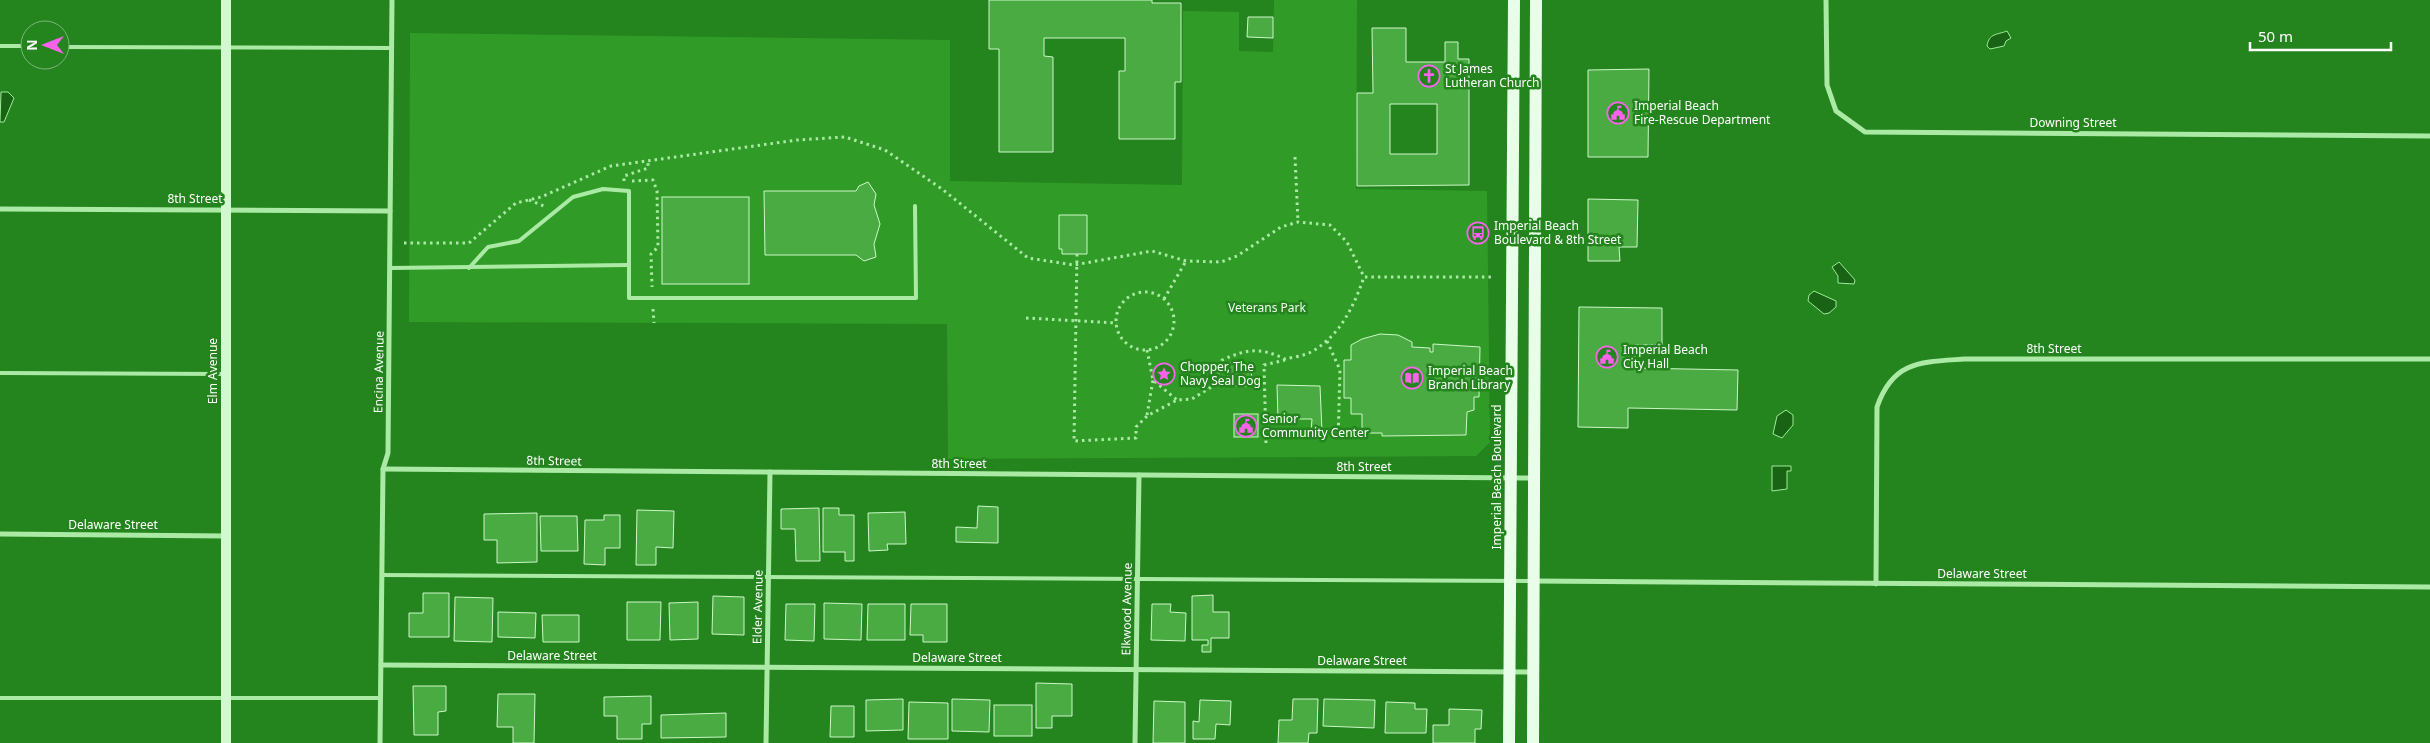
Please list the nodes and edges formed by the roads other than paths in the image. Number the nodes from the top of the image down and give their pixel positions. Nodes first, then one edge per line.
1 (226, 0) edge
2 (392, 0) edge
3 (1514, 0) edge
4 (1536, 0) edge
5 (1826, 0) edge
6 (0, 46) edge
7 (20, 46) edge
8 (70, 47) edge
9 (226, 48) junction
10 (392, 48) junction
11 (2430, 136) edge
12 (915, 206) dead end
13 (0, 209) edge
14 (226, 210) junction
15 (390, 210) junction
16 (628, 265) junction
17 (390, 268) junction
18 (469, 268) junction
19 (2430, 360) edge
20 (0, 373) edge
21 (226, 374) junction
22 (383, 469) junction
23 (770, 472) junction
24 (1139, 475) junction
25 (1511, 478) junction
26 (1534, 478) junction
27 (0, 534) edge
28 (226, 536) junction
29 (382, 575) junction
30 (768, 575) junction
31 (1137, 578) junction
32 (1511, 581) junction
33 (1533, 582) junction
34 (1876, 584) junction
35 (2430, 587) edge
36 (381, 665) junction
37 (767, 667) junction
38 (1136, 670) junction
39 (1510, 672) junction
40 (1533, 672) junction
41 (0, 698) edge
42 (226, 698) junction
43 (381, 698) junction
44 (226, 743) edge
45 (380, 743) edge
46 (766, 743) edge
47 (1135, 743) edge
48 (1509, 743) edge
49 (1533, 743) edge

1 - 9 street, Elm Avenue
2 - 10 street, Encina Avenue
3 - 25 main road, Imperial Beach Boulevard
4 - 26 main road
5 - 11 street, Downing Street
6 - 7 lane
8 - 9 lane
9 - 10 lane
9 - 14 street, Elm Avenue
10 - 15 street, Encina Avenue
12 - 16 lane
13 - 14 street, 8th Street
14 - 15 street, 8th Street
14 - 21 street, Elm Avenue
15 - 17 street, Encina Avenue
16 - 18 lane
16 - 18 lane
17 - 18 lane
17 - 22 street, Encina Avenue
19 - 34 street, 8th Street
20 - 21 lane
21 - 28 street, Elm Avenue
22 - 23 street, 8th Street
22 - 29 street, Encina Avenue
23 - 24 street, 8th Street
23 - 30 street, Elder Avenue
24 - 25 street, 8th Street
24 - 31 street, Elkwood Avenue
25 - 26 street, 8th Street
25 - 32 main road, Imperial Beach Boulevard
26 - 33 main road
27 - 28 street, Delaware Street
28 - 42 street, Elm Avenue
29 - 30 lane
29 - 36 street, Encina Avenue
30 - 31 lane
30 - 37 street, Elder Avenue
31 - 32 lane
31 - 38 street, Elkwood Avenue
32 - 33 lane
32 - 39 main road, Imperial Beach Boulevard
33 - 34 street, Delaware Street
33 - 40 main road
34 - 35 street, Delaware Street
36 - 37 street, Delaware Street
36 - 43 street, Encina Avenue
37 - 38 street, Delaware Street
37 - 46 street, Elder Avenue
38 - 39 street, Delaware Street
38 - 47 street, Elkwood Avenue
39 - 40 street, Delaware Street
39 - 48 main road, Imperial Beach Boulevard
40 - 49 main road
41 - 42 lane
42 - 43 lane
42 - 44 street, Elm Avenue
43 - 45 street, Encina Avenue

